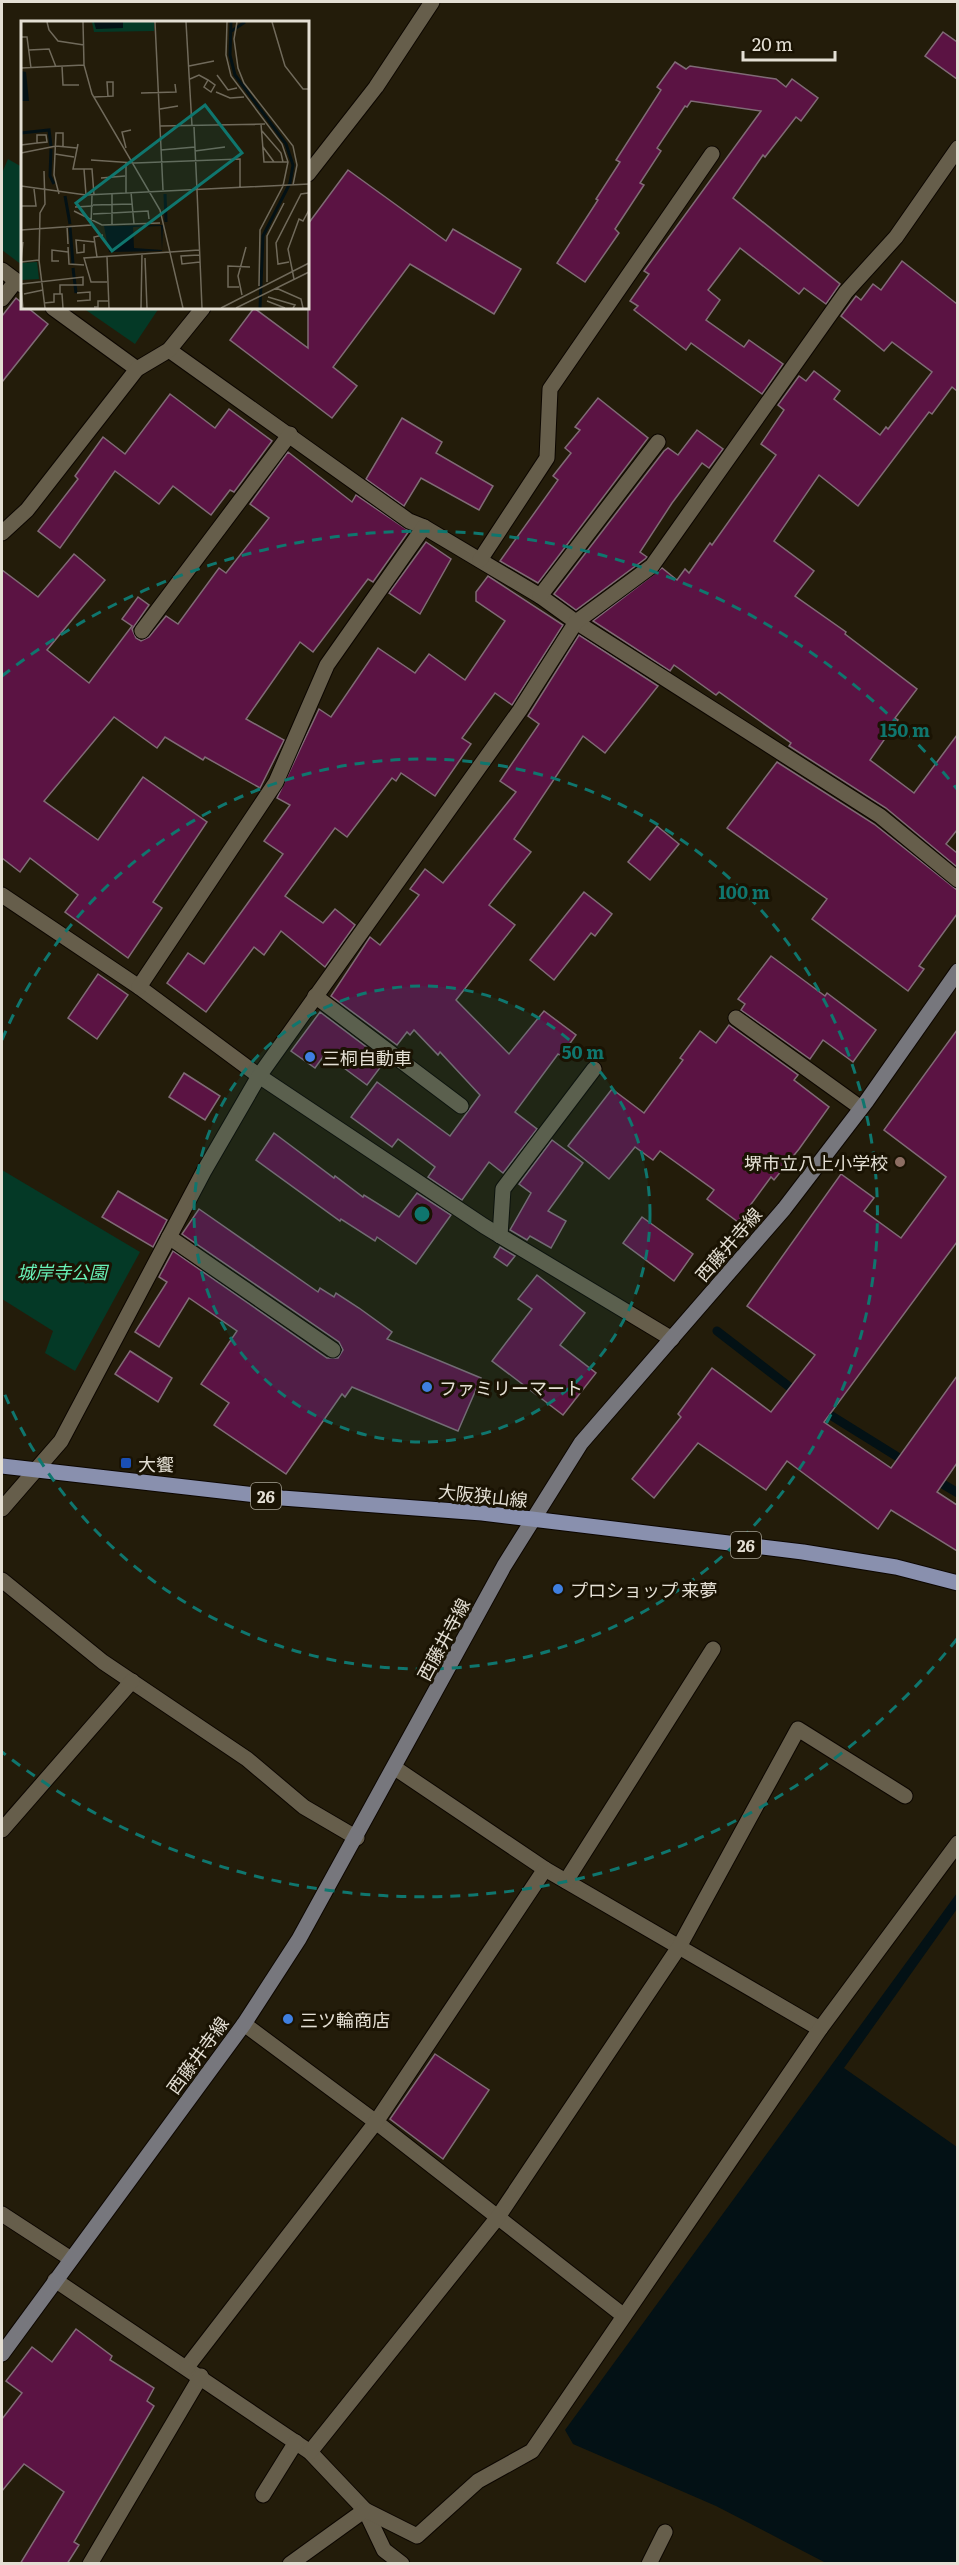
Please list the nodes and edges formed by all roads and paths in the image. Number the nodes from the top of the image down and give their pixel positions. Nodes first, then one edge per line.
1 (432, 2) edge
2 (957, 148) edge
3 (712, 154) dead end
4 (309, 173) edge
5 (2, 270) edge
6 (20, 283) edge
7 (2, 299) edge
8 (54, 309) edge
9 (202, 309) edge
10 (169, 350) junction
11 (137, 369) junction
12 (290, 434) junction
13 (658, 442) dead end
14 (424, 527) junction
15 (2, 533) edge
16 (480, 560) junction
17 (540, 596) junction
18 (576, 622) junction
19 (142, 631) dead end
20 (957, 880) edge
21 (2, 895) edge
22 (957, 971) edge
23 (139, 987) junction
24 (315, 996) junction
25 (736, 1018) dead end
26 (594, 1069) dead end
27 (259, 1076) junction
28 (461, 1106) dead end
29 (861, 1108) junction
30 (500, 1236) junction
31 (169, 1237) junction
32 (672, 1339) junction
33 (333, 1350) dead end
34 (2, 1466) edge
35 (38, 1470) junction
36 (2, 1509) edge
37 (531, 1519) junction
38 (2, 1580) edge
39 (957, 1583) edge
40 (713, 1649) dead end
41 (132, 1682) junction
42 (395, 1768) junction
43 (906, 1796) dead end
44 (2, 1830) edge
45 (357, 1838) junction
46 (957, 1843) edge
47 (545, 1869) junction
48 (566, 1881) junction
49 (679, 1947) junction
50 (244, 2024) junction
51 (820, 2029) junction
52 (376, 2122) junction
53 (2, 2214) edge
54 (498, 2217) junction
55 (71, 2259) junction
56 (56, 2280) junction
57 (624, 2316) junction
58 (2, 2354) edge
59 (187, 2367) junction
60 (201, 2376) junction
61 (296, 2442) junction
62 (310, 2452) junction
63 (263, 2495) dead end
64 (365, 2510) junction
65 (665, 2532) dead end
66 (90, 2564) edge
67 (290, 2564) edge
68 (402, 2564) edge
69 (649, 2564) edge

1 - 4 street
2 - 18 street
3 - 16 street
5 - 6 street
6 - 7 street
8 - 11 street
9 - 10 street
10 - 11 street
10 - 12 street
11 - 15 street
12 - 14 street
12 - 19 street
13 - 17 street
14 - 16 street
14 - 23 street
16 - 17 street
17 - 18 street
18 - 20 street
18 - 24 street
21 - 23 street
22 - 29 main road, 西藤井寺線
23 - 27 street
24 - 27 street
24 - 28 street
25 - 29 street
26 - 30 street
27 - 30 street
27 - 31 street
29 - 32 main road, 西藤井寺線
30 - 32 street
31 - 33 street
31 - 35 street
32 - 37 main road, 西藤井寺線
34 - 35 main road, 大阪狭山線 / 26
35 - 36 street
35 - 37 main road, 大阪狭山線 / 26
37 - 39 main road, 大阪狭山線 / 26
37 - 42 main road, 西藤井寺線
38 - 41 street
40 - 48 street
41 - 44 street
41 - 45 street
42 - 45 main road, 西藤井寺線
42 - 47 street
43 - 49 street
45 - 50 main road, 西藤井寺線
46 - 51 street
47 - 48 street
47 - 52 street
48 - 49 street
49 - 51 street
49 - 54 street
50 - 52 street
50 - 55 main road, 西藤井寺線
51 - 57 street
52 - 54 street
52 - 59 street
53 - 55 street
54 - 57 street
54 - 62 street
55 - 56 main road, 西藤井寺線
56 - 58 main road, 西藤井寺線
56 - 59 street
57 - 64 street
59 - 60 street
60 - 61 street
60 - 66 street
61 - 62 street
61 - 63 street
62 - 64 street
64 - 67 street
64 - 68 street
65 - 69 street

